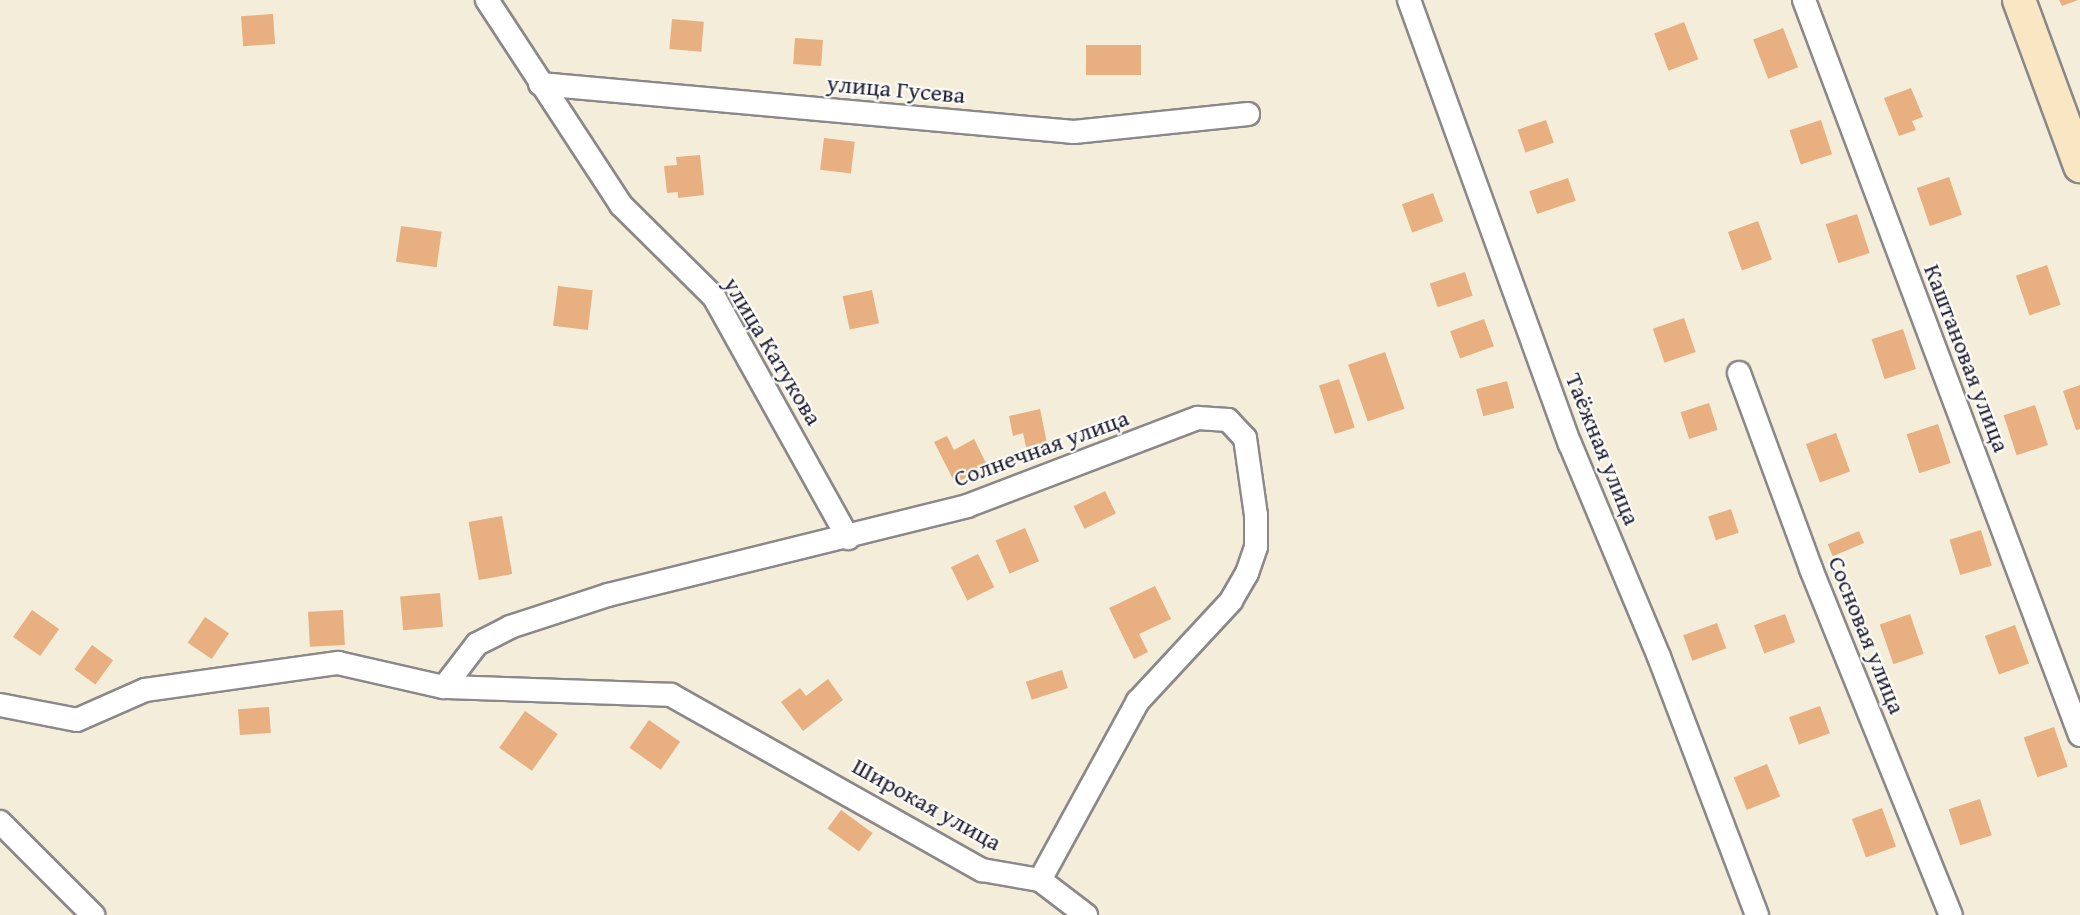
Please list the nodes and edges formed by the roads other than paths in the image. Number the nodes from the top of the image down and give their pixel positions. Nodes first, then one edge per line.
1 (487, 0) edge
2 (1409, 0) edge
3 (1804, 0) edge
4 (2019, 0) edge
5 (540, 84) junction
6 (1248, 114) dead end
7 (2080, 166) edge
8 (1739, 373) dead end
9 (848, 538) junction
10 (444, 687) junction
11 (0, 705) edge
12 (2080, 735) edge
13 (0, 822) edge
14 (1040, 880) junction
15 (93, 915) edge
16 (1086, 915) edge
17 (1757, 915) edge
18 (1951, 915) edge

1 - 5 street, улица Катукова
2 - 17 street, Таёжная улица
3 - 12 street, Каштановая улица
4 - 7 main road
5 - 6 street, улица Гусева
5 - 9 street, улица Катукова
8 - 18 street, Сосновая улица
9 - 10 street, Солнечная улица
9 - 14 street, Солнечная улица
10 - 11 street, Широкая улица
10 - 14 street, Широкая улица
13 - 15 street
14 - 16 street

